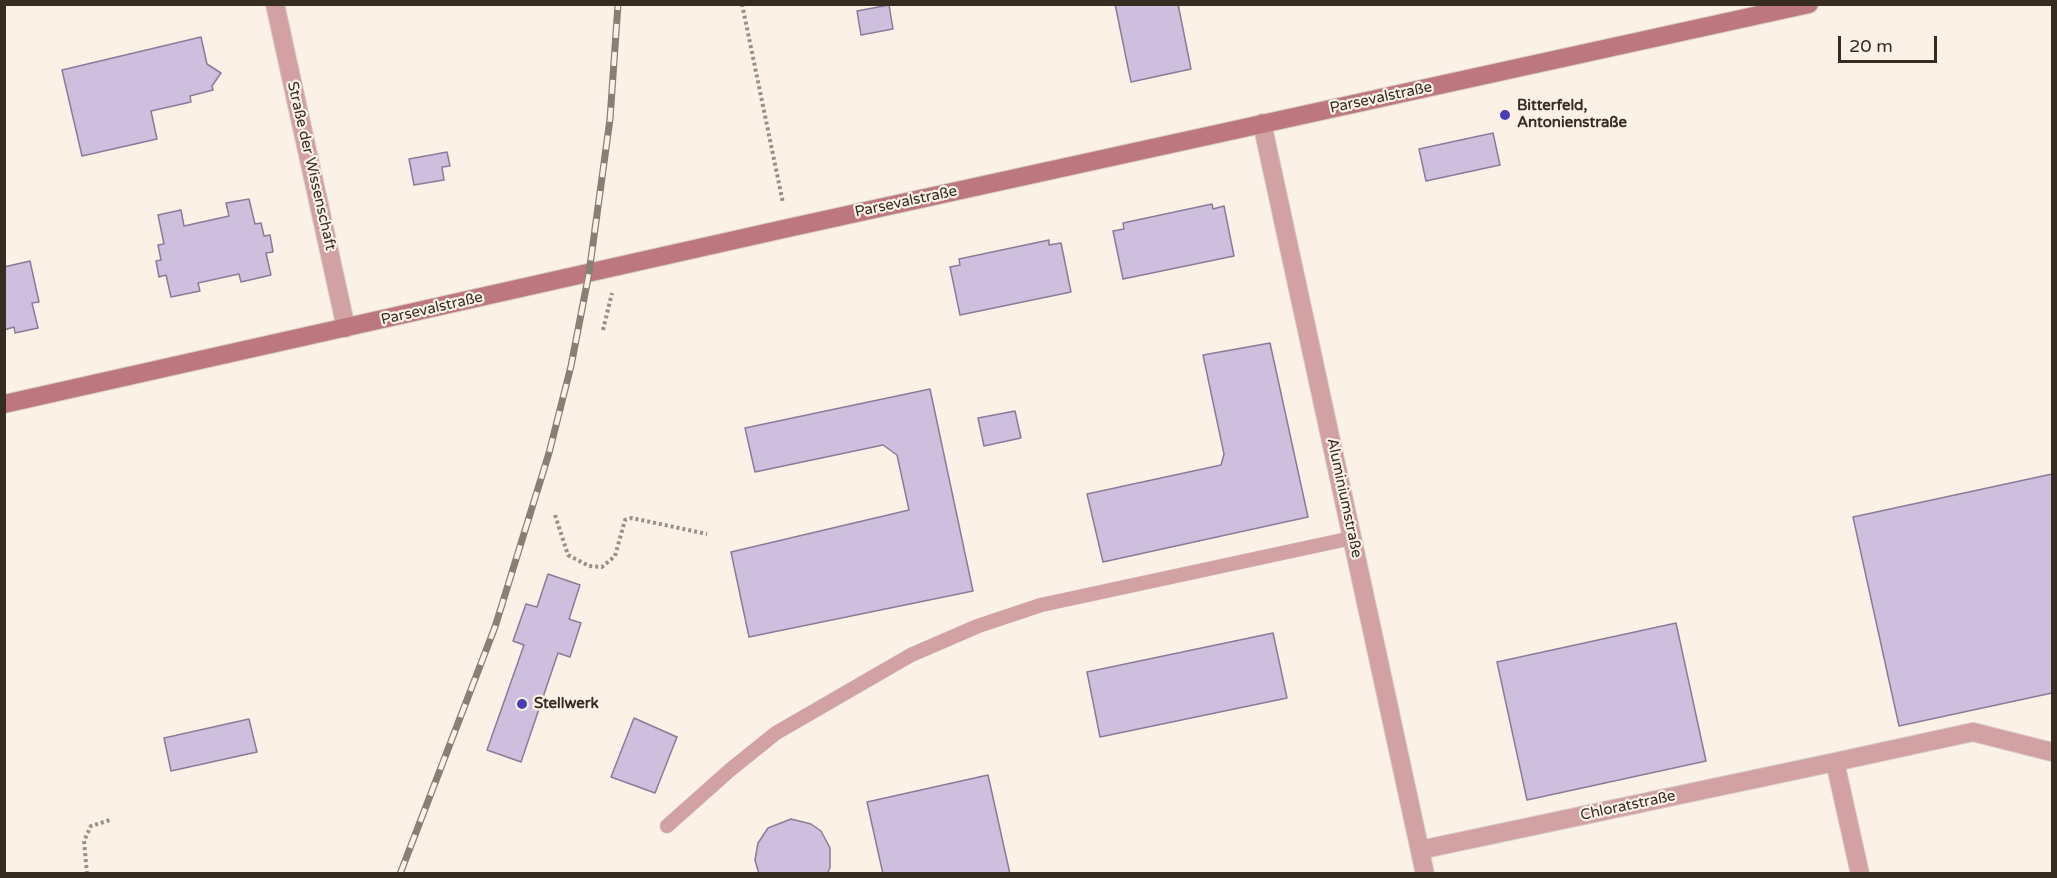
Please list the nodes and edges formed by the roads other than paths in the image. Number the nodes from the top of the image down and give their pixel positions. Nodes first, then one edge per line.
1 (275, 4) edge
2 (1809, 4) edge
3 (1262, 123) junction
4 (346, 328) junction
5 (4, 404) edge
6 (1352, 538) junction
7 (2052, 752) edge
8 (1835, 762) junction
9 (667, 826) dead end
10 (1420, 850) junction
11 (1425, 873) edge
12 (1860, 873) edge

1 - 4 street, Straße der Wissenschaft
2 - 3 street, Parsevalstraße
3 - 4 street, Parsevalstraße
3 - 6 street, Aluminiumstraße
4 - 5 street, Parsevalstraße
6 - 9 lane
6 - 10 street, Aluminiumstraße
7 - 8 street, Chloratstraße
8 - 10 street, Chloratstraße
8 - 12 street
10 - 11 street, Aluminiumstraße

